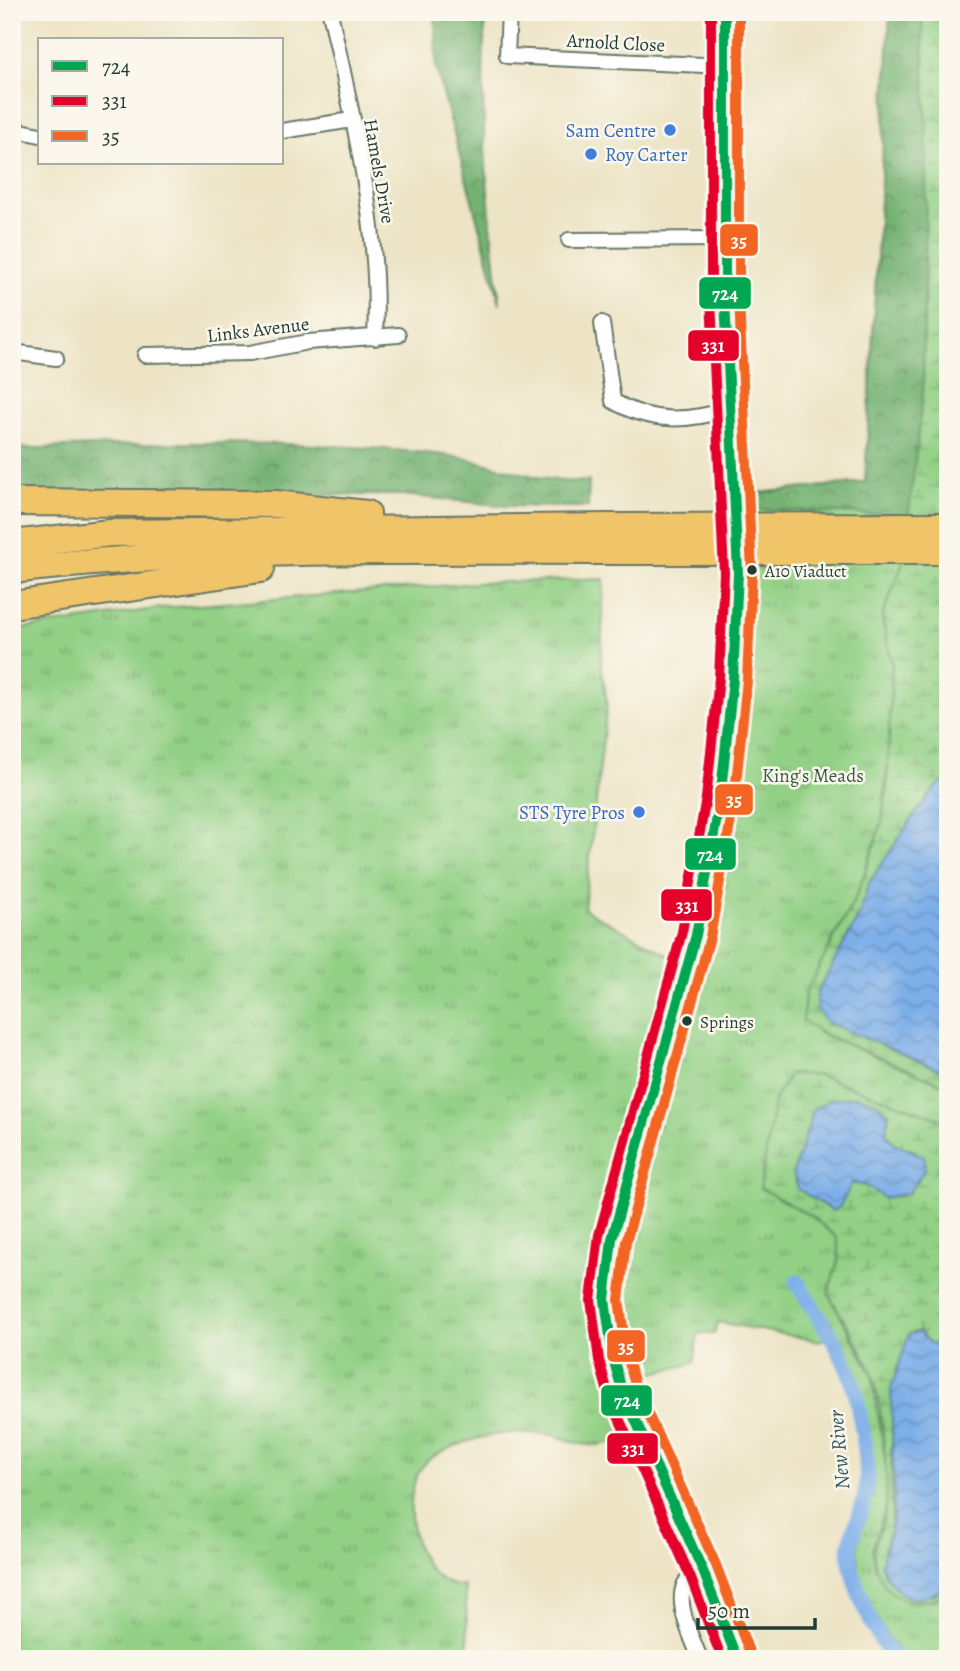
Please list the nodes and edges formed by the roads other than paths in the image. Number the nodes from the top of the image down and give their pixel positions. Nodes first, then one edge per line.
1 (330, 12) edge
2 (509, 12) edge
3 (725, 12) edge
4 (725, 66) junction
5 (352, 120) junction
6 (284, 131) edge
7 (12, 134) edge
8 (38, 135) edge
9 (724, 239) junction
10 (569, 240) dead end
11 (602, 323) dead end
12 (398, 335) dead end
13 (375, 338) junction
14 (12, 352) edge
15 (145, 355) dead end
16 (56, 358) dead end
17 (732, 408) junction
18 (12, 502) edge
19 (474, 526) junction
20 (948, 526) edge
21 (608, 539) junction
22 (12, 544) edge
23 (388, 551) junction
24 (948, 551) edge
25 (12, 570) edge
26 (12, 605) edge
27 (703, 1571) junction
28 (701, 1659) edge
29 (737, 1659) edge

1 - 5 street, Hamels Drive
2 - 4 street, Arnold Close
3 - 4 main road
4 - 9 main road
5 - 6 street
5 - 13 street, Hamels Drive
7 - 8 street
9 - 10 street
9 - 17 main road
11 - 17 street
12 - 13 street, Links Avenue
13 - 15 street, Links Avenue
14 - 16 street
17 - 27 main road
18 - 19 highway
19 - 21 highway
19 - 22 highway
20 - 21 highway, bridge
21 - 23 highway
21 - 24 highway, bridge
23 - 25 highway
23 - 26 highway
27 - 28 street
27 - 29 main road

